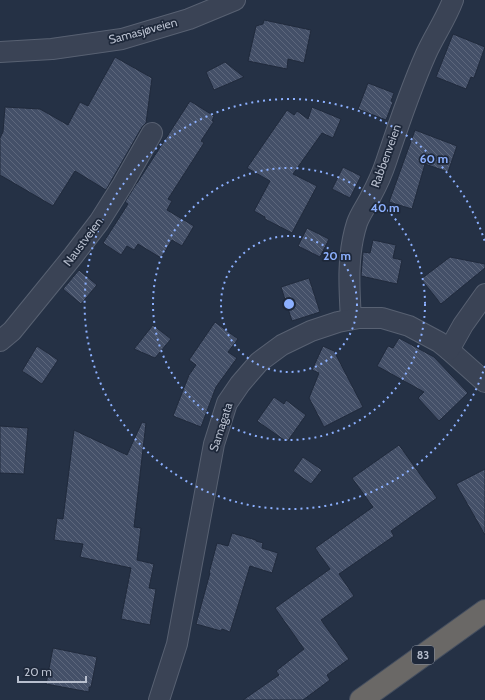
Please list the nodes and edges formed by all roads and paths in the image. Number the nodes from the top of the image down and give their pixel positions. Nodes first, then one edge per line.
1 (235, 0) edge
2 (453, 0) edge
3 (0, 52) edge
4 (152, 133) dead end
5 (485, 294) edge
6 (351, 319) junction
7 (0, 341) edge
8 (449, 350) junction
9 (485, 382) edge
10 (485, 611) edge
11 (160, 700) edge
12 (361, 700) edge

1 - 3 street, Samasjøveien
2 - 6 street, Rabbenveien
4 - 7 street, Naustveien
5 - 8 street
6 - 8 street, Samagata
6 - 11 street, Samagata
8 - 9 street, Samagata
10 - 12 highway, 83

